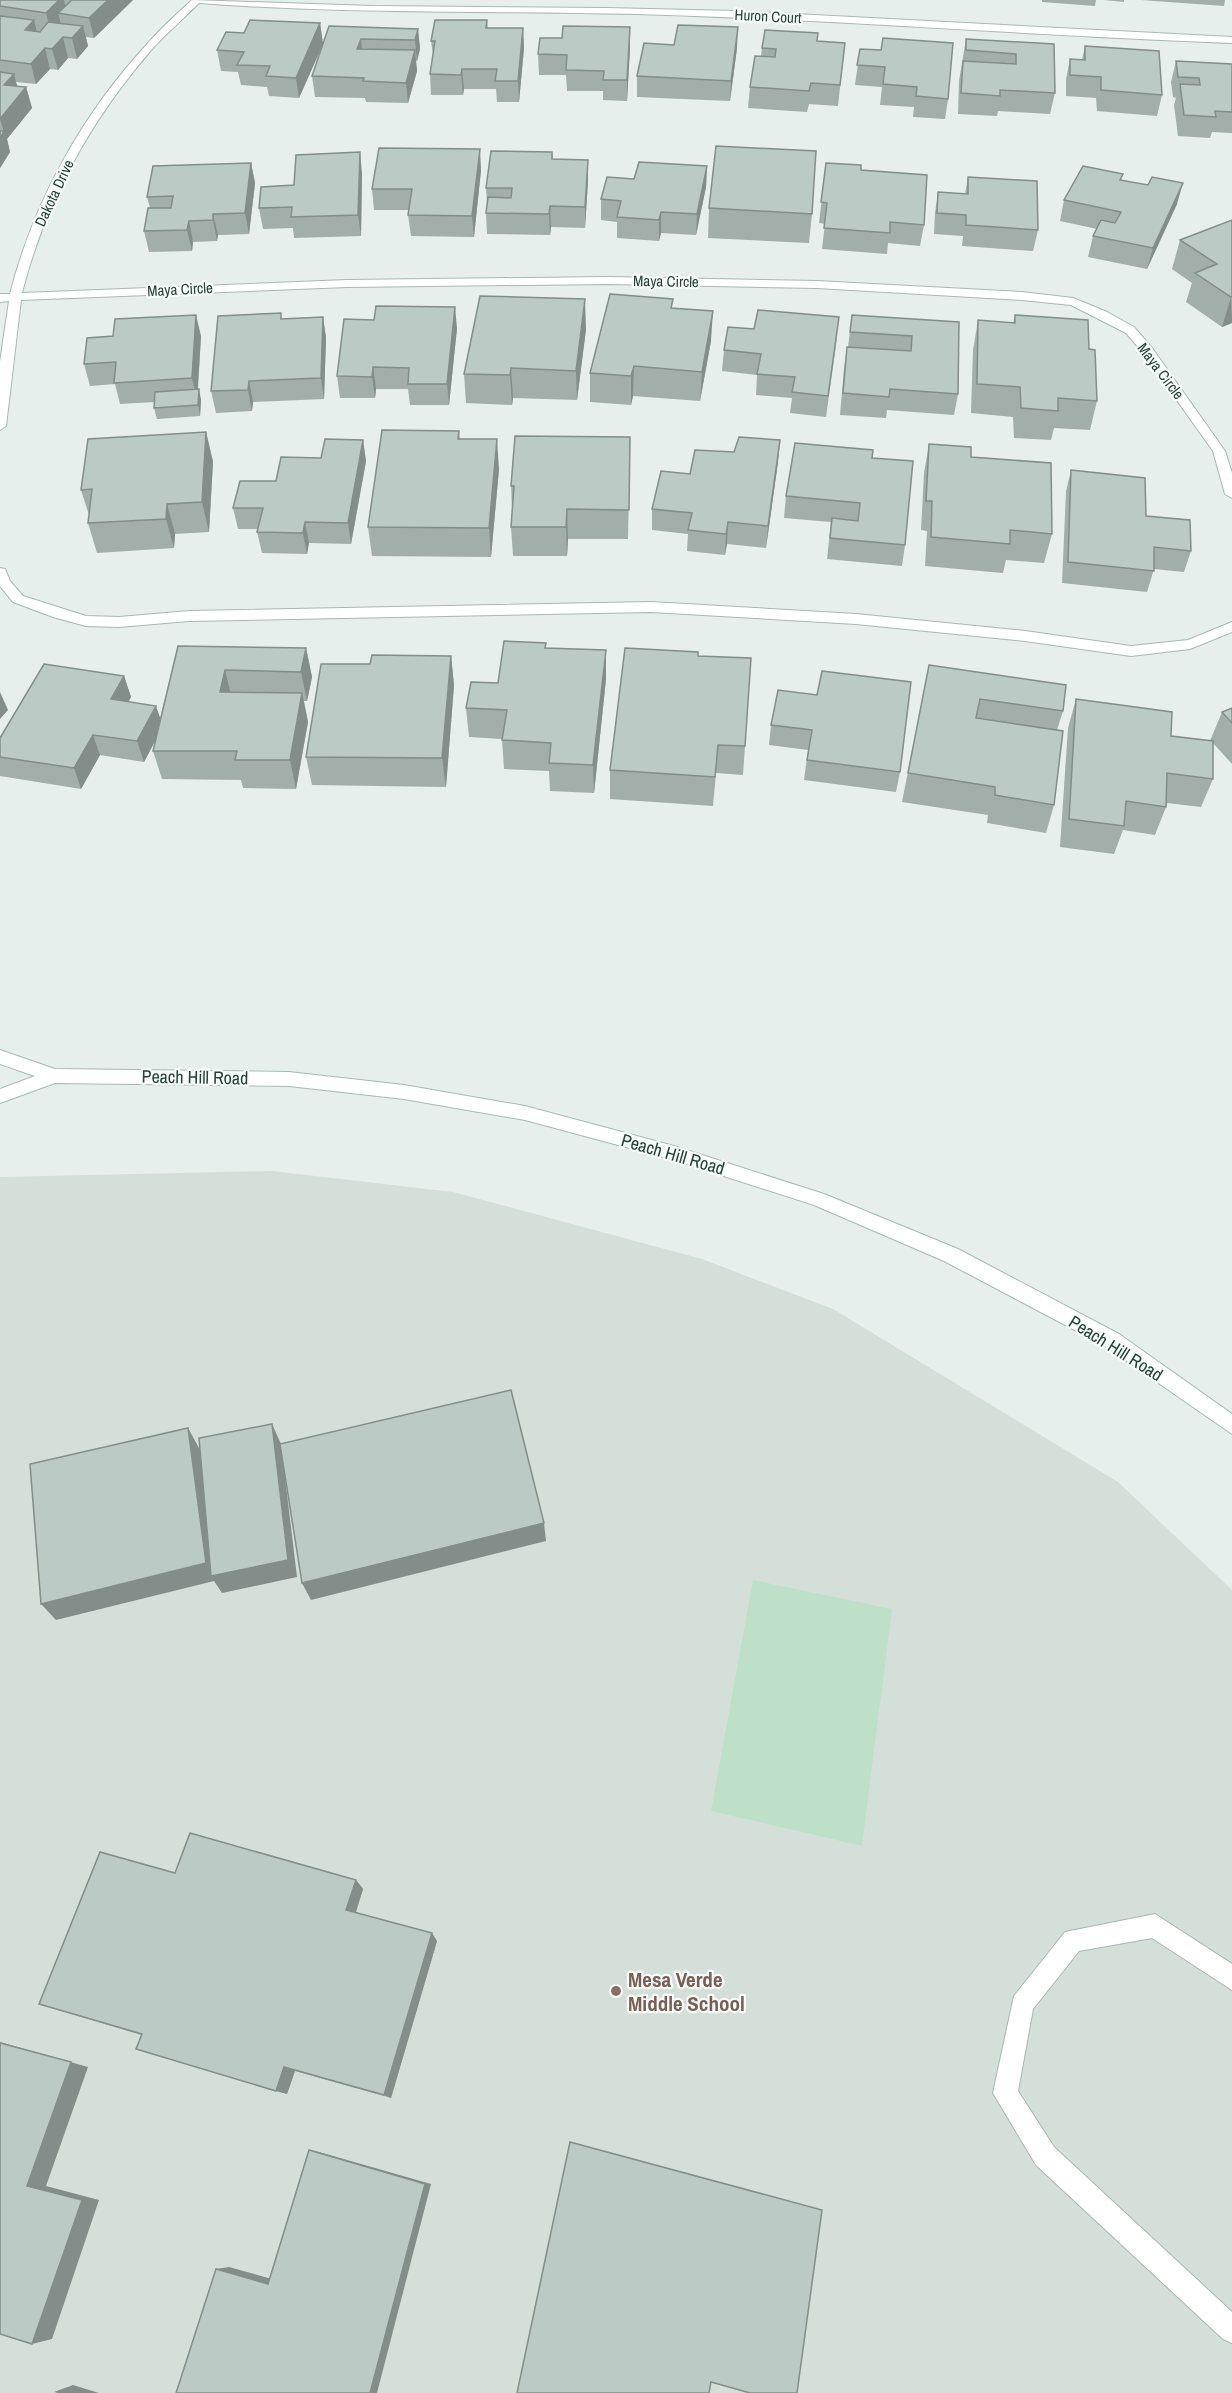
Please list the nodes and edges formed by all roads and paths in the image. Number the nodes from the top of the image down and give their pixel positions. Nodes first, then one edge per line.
1 (197, 0) edge
2 (1232, 40) edge
3 (15, 297) junction
4 (0, 298) edge
5 (0, 426) edge
6 (1232, 494) edge
7 (0, 572) edge
8 (1232, 627) edge
9 (0, 1057) edge
10 (55, 1076) junction
11 (0, 1096) edge
12 (1232, 1425) edge
13 (1232, 1978) edge
14 (1232, 2330) edge

1 - 2 street, Huron Court
1 - 3 street, Dakota Drive
3 - 4 street, Maya Circle
3 - 5 street, Dakota Drive
3 - 6 street, Maya Circle
7 - 8 street
9 - 10 street, Peach Hill Road
10 - 11 street, Peach Hill Road
10 - 12 street, Peach Hill Road
13 - 14 street

